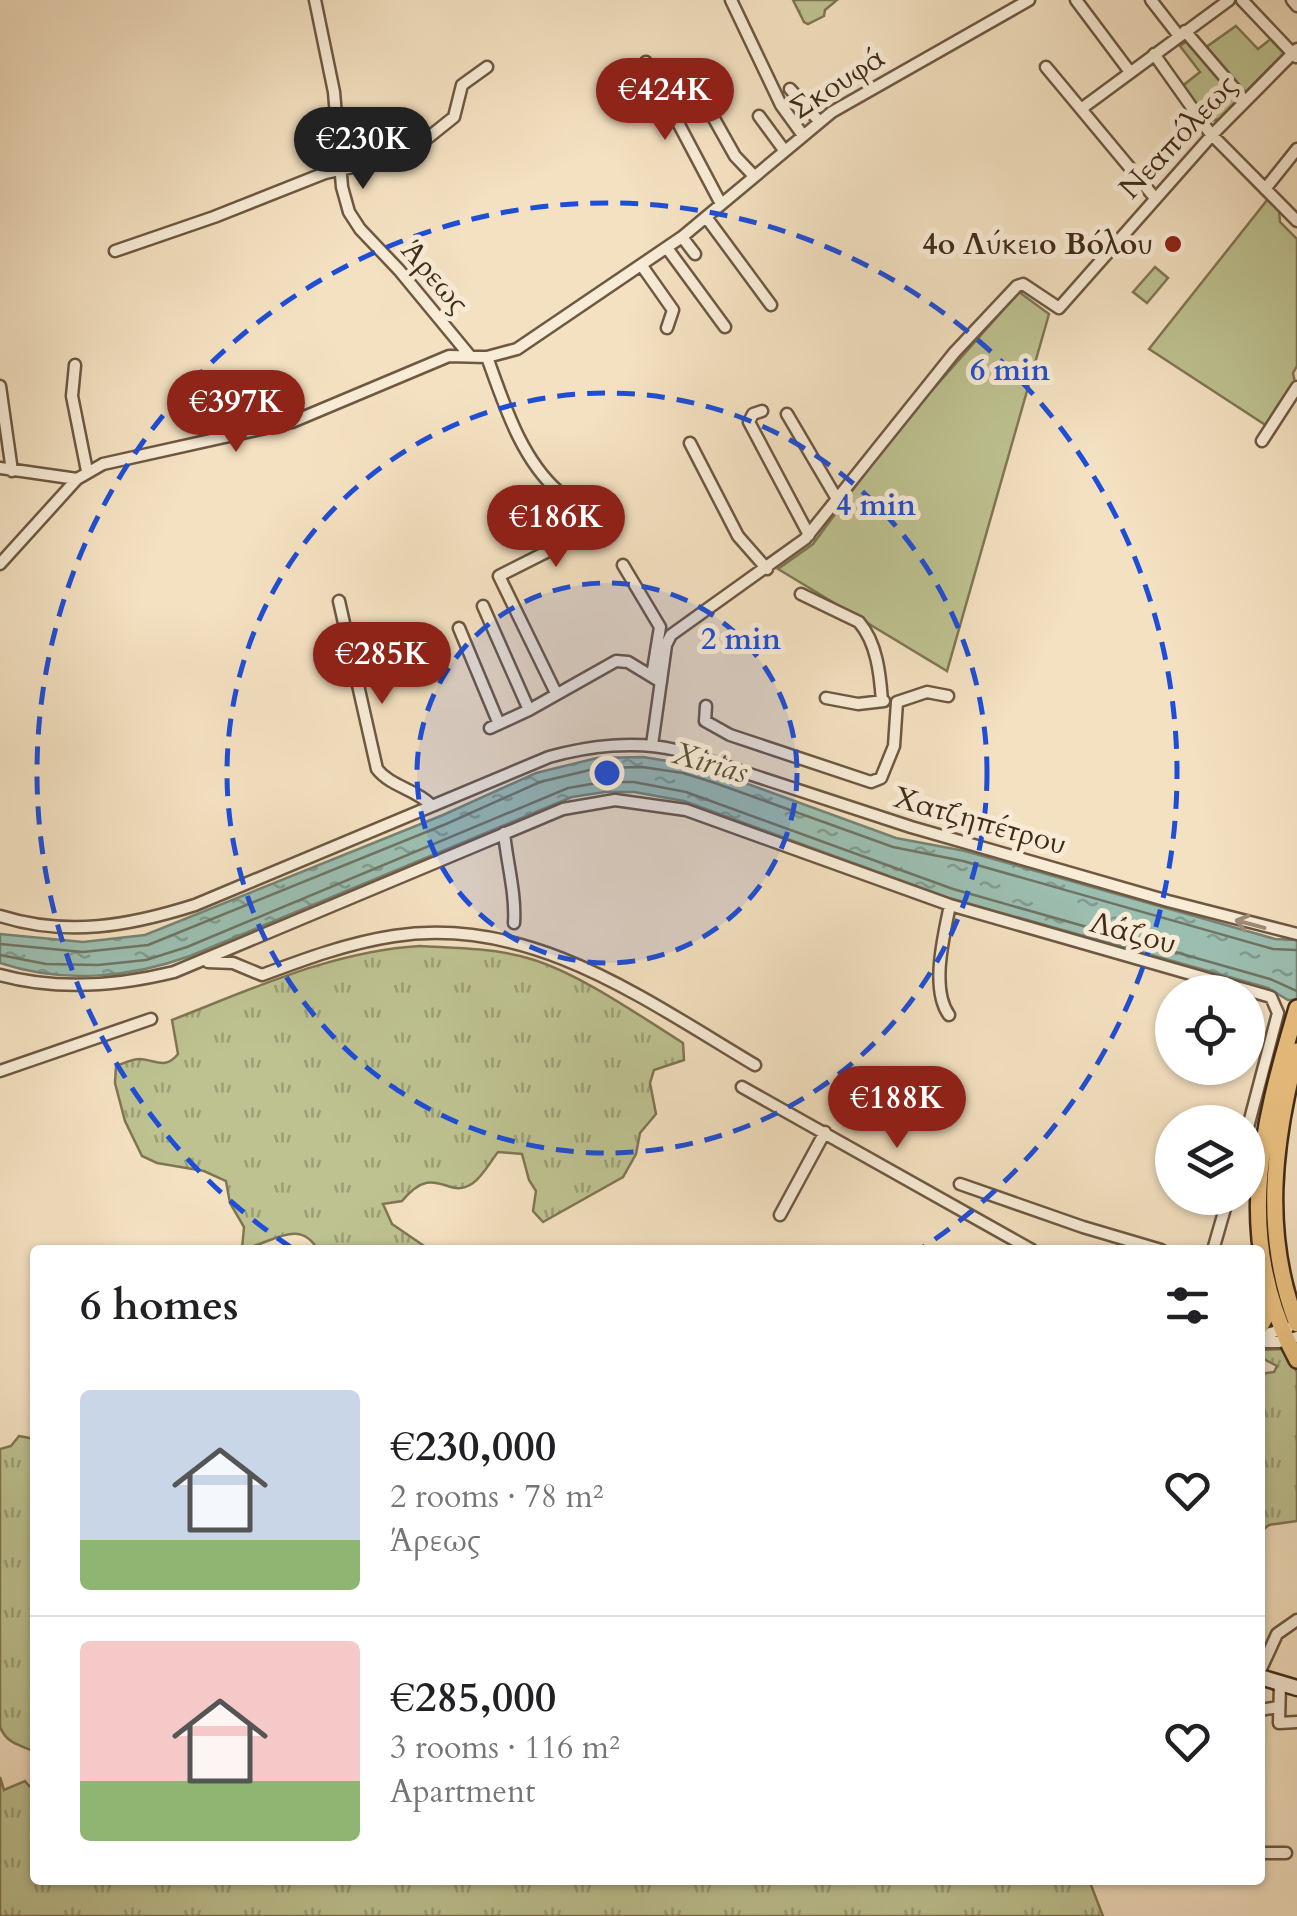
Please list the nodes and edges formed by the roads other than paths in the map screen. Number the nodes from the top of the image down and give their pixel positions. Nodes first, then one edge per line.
1 (314, 0) edge
2 (731, 0) edge
3 (1029, 0) edge
4 (1076, 0) edge
5 (1151, 0) edge
6 (1229, 0) edge
7 (1242, 0) edge
8 (1292, 0) edge
9 (1297, 6) edge
10 (1182, 34) junction
11 (1154, 54) junction
12 (1296, 54) edge
13 (646, 62) dead end
14 (1046, 66) dead end
15 (486, 67) dead end
16 (1130, 72) junction
17 (690, 76) dead end
18 (790, 89) dead end
19 (1245, 102) junction
20 (1081, 109) junction
21 (759, 116) dead end
22 (820, 120) junction
23 (802, 134) junction
24 (1212, 135) junction
25 (1297, 149) edge
26 (784, 150) junction
27 (340, 172) junction
28 (754, 176) junction
29 (1266, 189) junction
30 (1154, 198) junction
31 (721, 204) junction
32 (706, 217) junction
33 (1297, 221) edge
34 (682, 237) junction
35 (667, 248) junction
36 (115, 250) dead end
37 (695, 254) dead end
38 (642, 266) junction
39 (771, 305) dead end
40 (725, 326) dead end
41 (667, 328) dead end
42 (470, 356) junction
43 (487, 356) junction
44 (75, 365) dead end
45 (0, 386) edge
46 (1297, 387) edge
47 (762, 410) dead end
48 (787, 414) dead end
49 (1262, 442) dead end
50 (690, 443) dead end
51 (6, 470) edge
52 (82, 475) junction
53 (559, 492) dead end
54 (836, 499) junction
55 (594, 528) dead end
56 (809, 535) junction
57 (0, 564) edge
58 (623, 565) dead end
59 (767, 569) junction
60 (801, 594) dead end
61 (339, 601) dead end
62 (484, 606) dead end
63 (459, 628) dead end
64 (657, 679) junction
65 (556, 693) junction
66 (948, 696) dead end
67 (826, 698) dead end
68 (900, 700) junction
69 (882, 701) junction
70 (706, 706) dead end
71 (529, 710) junction
72 (652, 745) junction
73 (430, 804) junction
74 (504, 833) junction
75 (950, 905) junction
76 (0, 916) edge
77 (514, 923) dead end
78 (1297, 934) edge
79 (202, 962) junction
80 (0, 976) edge
81 (1297, 1008) edge
82 (949, 1015) dead end
83 (151, 1019) dead end
84 (1297, 1051) edge
85 (755, 1065) dead end
86 (0, 1071) edge
87 (742, 1087) dead end
88 (1254, 1105) edge
89 (826, 1132) junction
90 (960, 1184) dead end
91 (780, 1215) dead end
92 (1223, 1215) edge
93 (1023, 1245) edge
94 (1147, 1245) edge
95 (1215, 1245) edge
96 (1265, 1245) edge
97 (1265, 1246) edge
98 (1277, 1285) junction
99 (1297, 1306) edge
100 (1265, 1318) edge
101 (1292, 1331) edge
102 (1265, 1338) edge
103 (1297, 1360) edge
104 (1297, 1620) edge
105 (1265, 1662) edge
106 (1265, 1676) edge
107 (1280, 1684) junction
108 (1297, 1688) edge
109 (1278, 1707) junction
110 (1265, 1709) edge
111 (1297, 1722) edge
112 (1265, 1853) edge
113 (1286, 1853) dead end

1 - 27 street, Άρεως
2 - 23 street
3 - 22 street, Σκουφά
4 - 16 street
5 - 10 street
6 - 10 street
7 - 12 street
8 - 9 street
10 - 11 street
10 - 19 street
11 - 16 street
11 - 24 street
12 - 19 street, Νεαπόλεως
13 - 31 street
14 - 20 street
15 - 27 street
16 - 20 street
17 - 28 street
18 - 22 street
19 - 24 street, Νεαπόλεως
20 - 30 street
21 - 26 street
22 - 23 street, Σκουφά
23 - 26 street, Σκουφά
24 - 29 street
24 - 30 street, Νεαπόλεως
25 - 29 street
26 - 28 street, Σκουφά
27 - 36 street
27 - 42 street, Άρεως
28 - 31 street, Σκουφά
29 - 33 street
30 - 54 street, Νεαπόλεως
31 - 32 street, Σκουφά
32 - 34 street, Σκουφά
32 - 39 street
34 - 35 street, Σκουφά
34 - 37 street
35 - 38 street, Σκουφά
35 - 40 street
38 - 41 street
38 - 43 street, Σκουφά
42 - 43 street
42 - 52 street
43 - 53 street
44 - 52 street
45 - 51 street
46 - 49 street
47 - 56 street
48 - 54 street
50 - 59 street
51 - 52 street
52 - 57 street
54 - 56 street
55 - 65 street
56 - 59 street
58 - 64 street
59 - 64 street
60 - 69 street
61 - 73 street
62 - 71 street
63 - 71 street
64 - 65 street
64 - 72 street
65 - 71 street
66 - 68 street
67 - 69 street
68 - 69 street
68 - 70 street
72 - 73 street, Χατζηπέτρου
78 -> 72 street, Χατζηπέτρου
73 - 76 street, Χατζηπέτρου
74 - 75 street, Λάζου
74 - 77 street
74 - 79 street, Λάζου
75 - 82 street
75 - 88 street, Λάζου
79 - 80 street, Λάζου
79 - 85 street
81 - 96 main road
83 - 86 street
84 - 98 main road
87 - 89 street
89 - 91 street
89 - 93 street
90 - 94 street
92 - 95 street
97 - 98 main road
98 - 99 main road
98 - 100 main road
98 - 101 main road
101 - 102 street
101 - 103 main road
104 - 105 street
106 - 107 street
107 - 108 street
107 - 109 street
109 - 110 street
109 - 111 street
112 - 113 street

